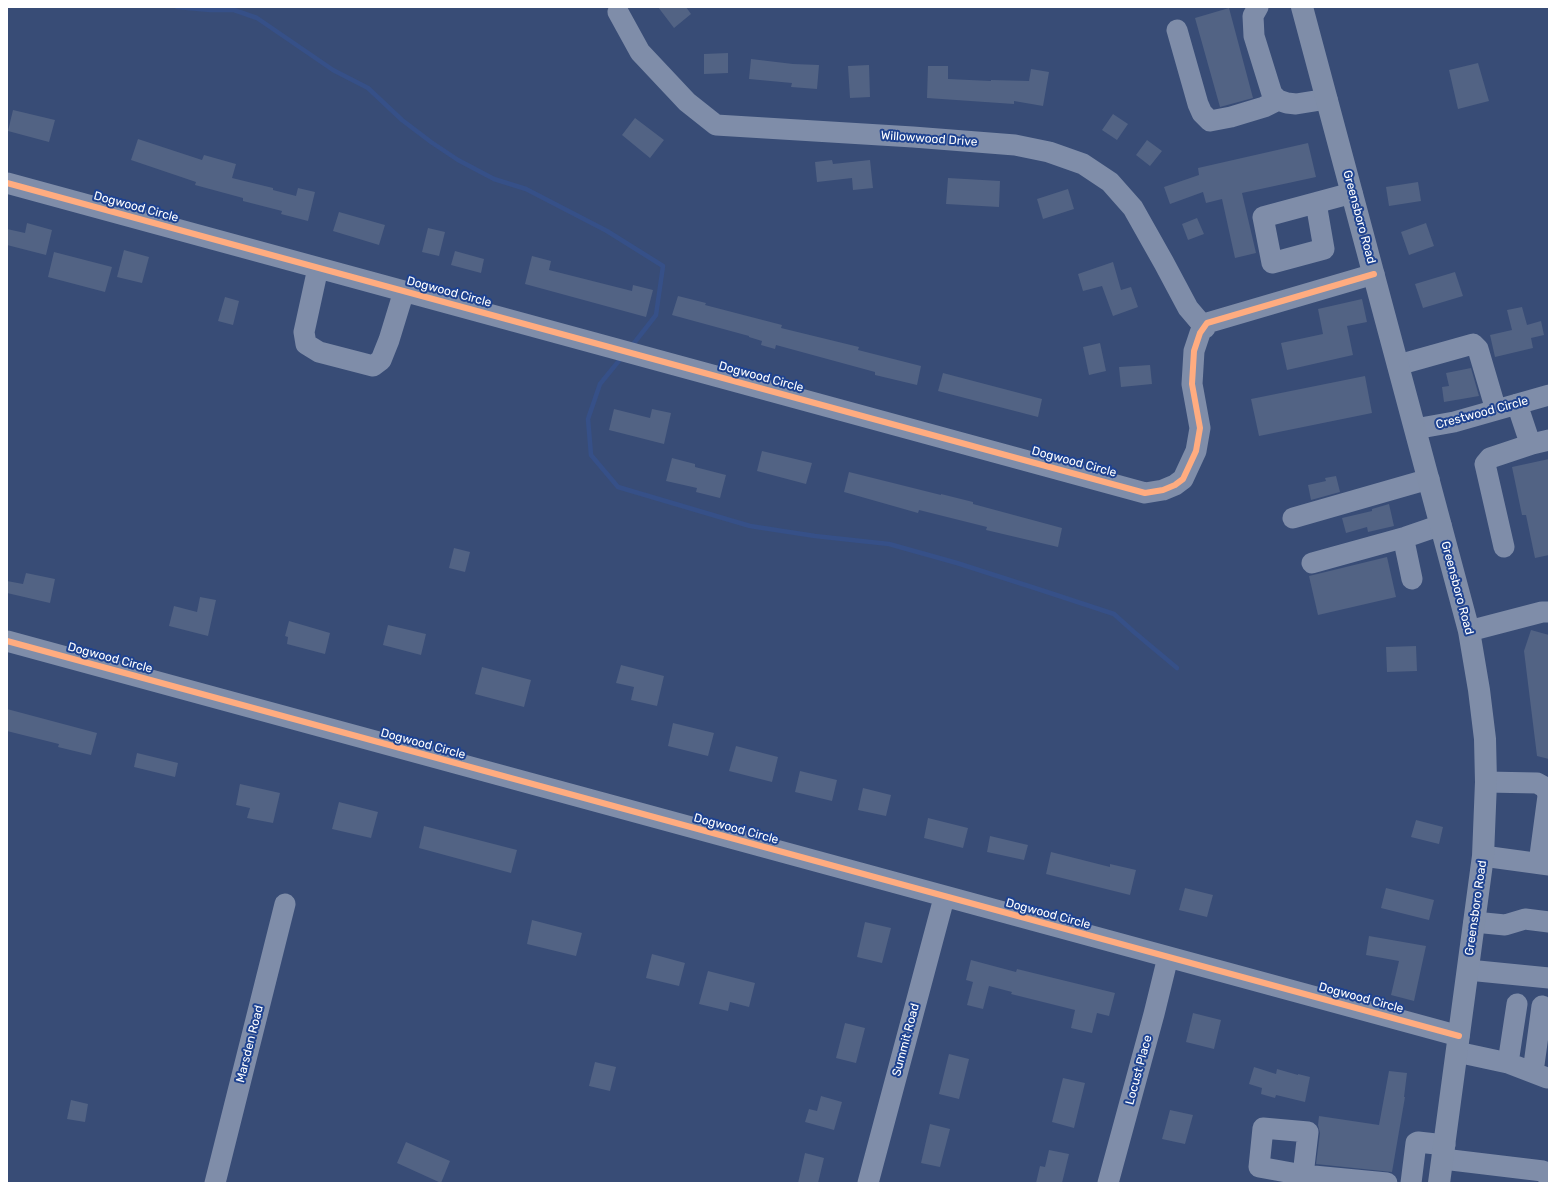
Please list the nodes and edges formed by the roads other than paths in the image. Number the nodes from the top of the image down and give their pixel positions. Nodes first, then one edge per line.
1 (1258, 7) edge
2 (1302, 7) edge
3 (618, 12) dead end
4 (1177, 30) dead end
5 (1327, 99) junction
6 (1278, 100) junction
7 (7, 183) edge
8 (1352, 193) junction
9 (1316, 203) dead end
10 (318, 268) junction
11 (1374, 274) junction
12 (404, 291) junction
13 (1204, 328) junction
14 (1398, 365) junction
15 (1549, 395) edge
16 (1517, 404) junction
17 (1496, 410) junction
18 (1416, 429) junction
19 (1540, 442) edge
20 (1429, 479) junction
21 (1293, 518) dead end
22 (1441, 525) junction
23 (1406, 537) junction
24 (1504, 547) dead end
25 (1312, 563) dead end
26 (1412, 579) dead end
27 (1549, 612) edge
28 (1469, 631) junction
29 (7, 641) edge
30 (1486, 782) junction
31 (1483, 856) junction
32 (1544, 864) edge
33 (944, 898) junction
34 (285, 904) dead end
35 (1474, 922) junction
36 (1549, 922) edge
37 (1168, 957) junction
38 (1468, 970) junction
39 (1549, 978) edge
40 (1517, 1004) dead end
41 (1542, 1006) dead end
42 (1458, 1044) junction
43 (1508, 1063) junction
44 (1444, 1152) junction
45 (1303, 1174) dead end
46 (1549, 1178) edge
47 (216, 1183) edge
48 (868, 1183) edge
49 (1108, 1183) edge
50 (1387, 1183) edge
51 (1411, 1183) edge
52 (1440, 1183) edge

1 - 6 street
2 - 5 main road, Greensboro Road
3 - 13 street, Willowwood Drive
4 - 6 street
5 - 6 street
5 - 8 main road, Greensboro Road
7 - 10 street, Dogwood Circle
8 - 9 street
8 - 11 main road, Greensboro Road
10 - 12 street, Dogwood Circle
10 - 12 street
11 - 13 street
11 - 14 main road, Greensboro Road
12 - 13 street, Dogwood Circle
14 - 17 street
14 - 18 main road, Greensboro Road
15 - 16 street, Crestwood Circle
16 - 17 street, Crestwood Circle
16 - 19 street
17 - 18 street, Crestwood Circle
18 - 20 main road, Greensboro Road
19 - 24 street
20 - 21 street
20 - 22 main road, Greensboro Road
22 - 23 street
22 - 28 main road, Greensboro Road
23 - 25 street
23 - 26 street
27 - 28 street
28 - 30 main road, Greensboro Road
29 - 33 street, Dogwood Circle
30 - 31 main road, Greensboro Road
30 - 32 street
31 - 32 street
31 - 35 main road, Greensboro Road
33 - 37 street, Dogwood Circle
33 - 48 street, Summit Road
34 - 47 street, Marsden Road
35 - 36 street
35 - 38 main road, Greensboro Road
37 - 42 street, Dogwood Circle
37 - 49 street, Locust Place
38 - 39 street
38 - 42 main road, Greensboro Road
40 - 43 street
41 - 43 street, Dogwood Circle
42 - 43 street, Dogwood Circle
42 - 44 main road, Greensboro Road
44 - 46 street
44 - 51 street
44 - 52 main road, Greensboro Road
45 - 50 street

